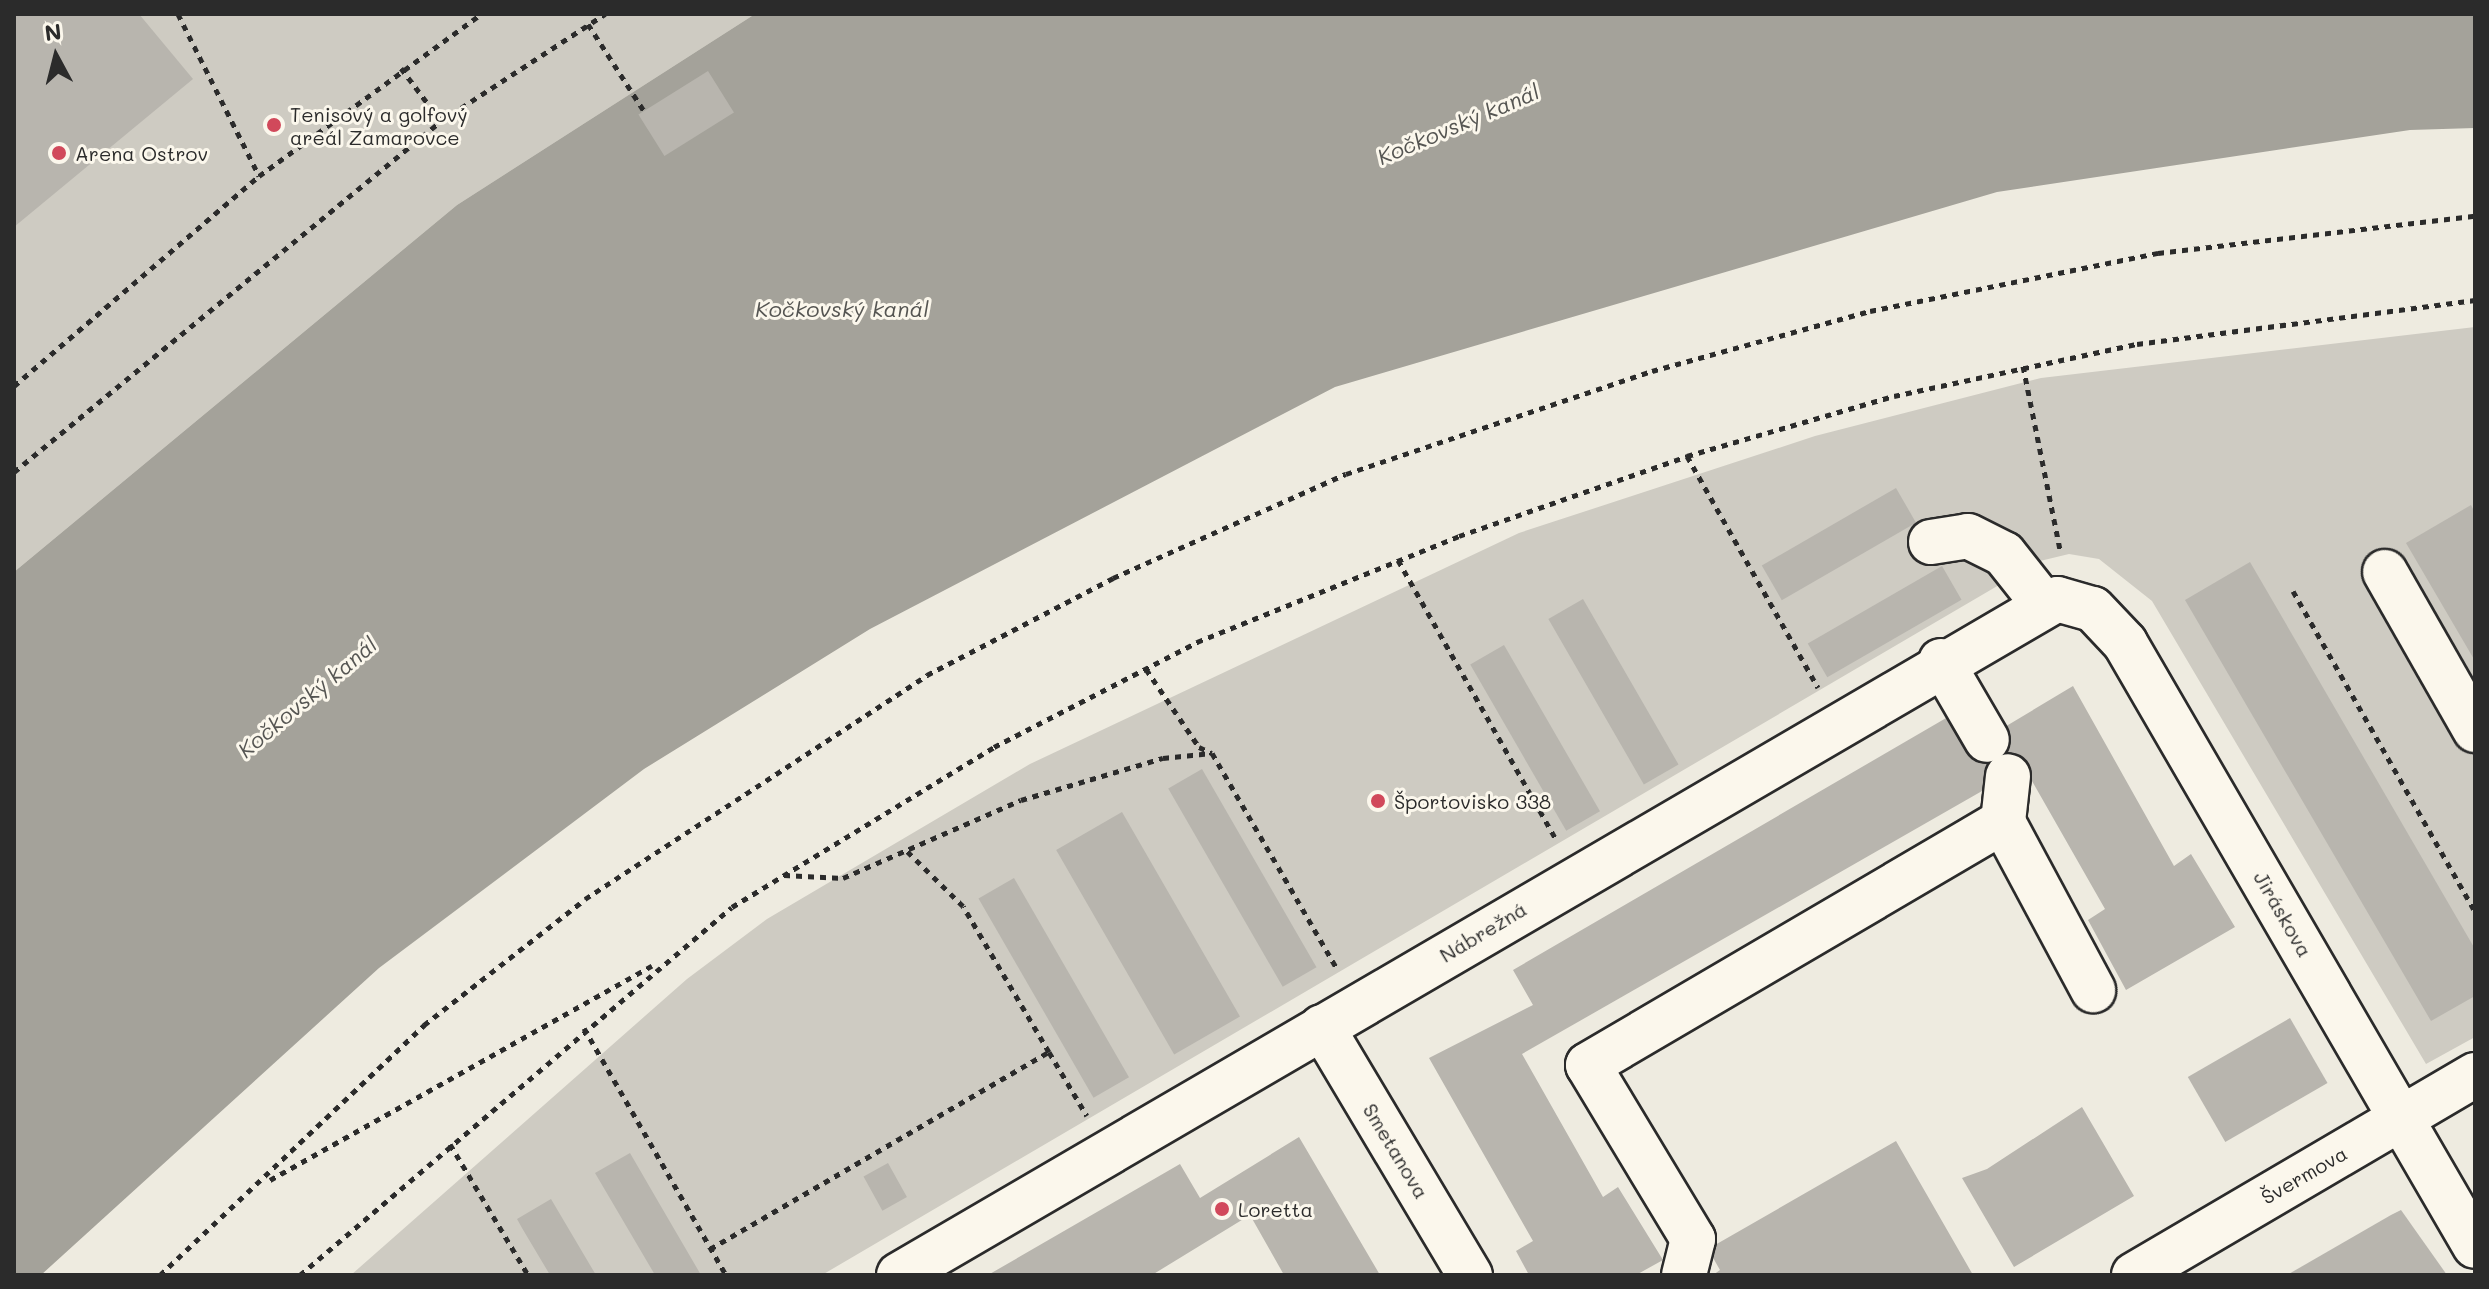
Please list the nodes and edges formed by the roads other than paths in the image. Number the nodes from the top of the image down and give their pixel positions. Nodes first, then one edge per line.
1 (1931, 542) dead end
2 (2385, 572) dead end
3 (2056, 602) junction
4 (1941, 661) junction
5 (2475, 730) edge
6 (2003, 822) junction
7 (2093, 990) dead end
8 (1322, 1027) junction
9 (2475, 1075) edge
10 (2401, 1118) junction
11 (2475, 1246) edge
12 (899, 1275) edge
13 (1470, 1275) edge
14 (1684, 1275) edge
15 (2134, 1275) edge

1 - 3 street
2 - 5 street
3 - 4 street, Nábrežná
3 - 10 street, Jiráskova
4 - 6 street
4 - 8 street, Nábrežná
6 - 7 street
6 - 14 street
8 - 12 street, Nábrežná
8 - 13 street, Smetanova
9 - 10 street, Švermova
10 - 11 street, Jiráskova
10 - 15 street, Švermova

